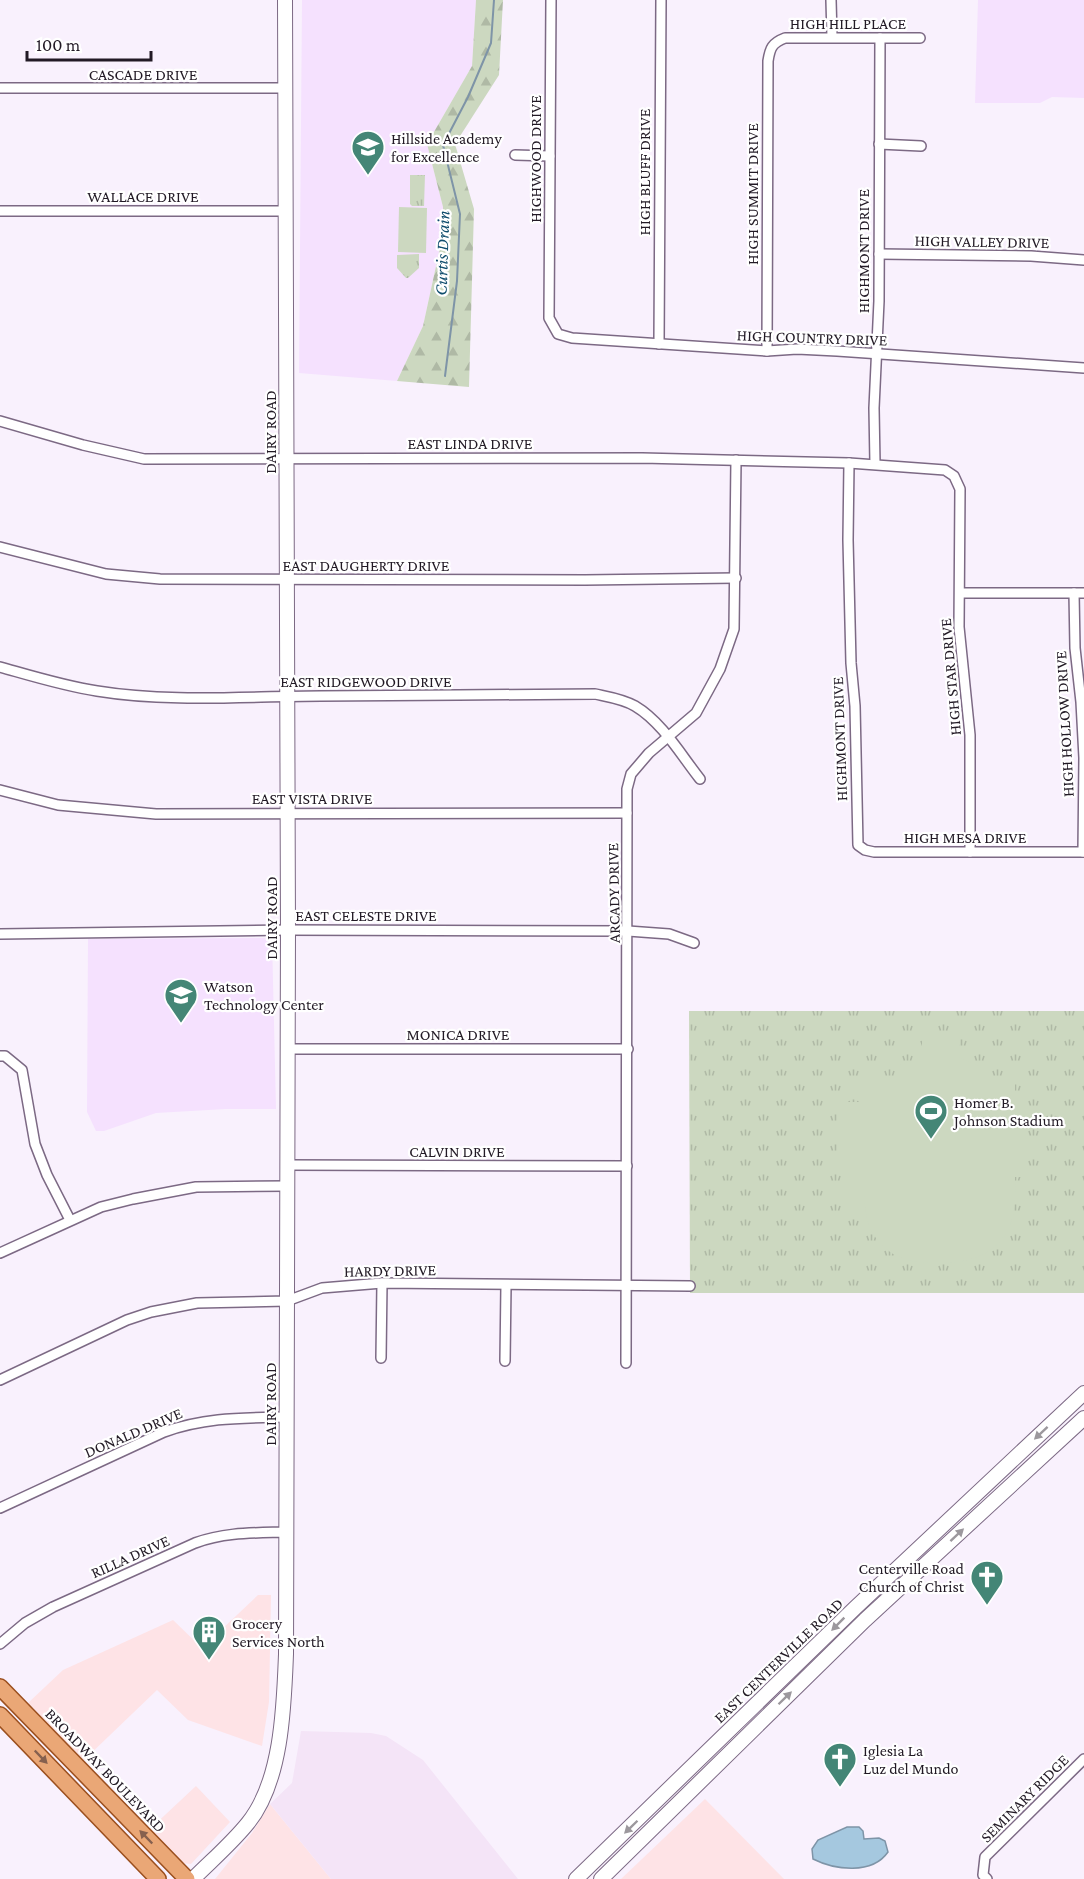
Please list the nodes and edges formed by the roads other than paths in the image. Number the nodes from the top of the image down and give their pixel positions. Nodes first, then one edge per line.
1 (285, 0) edge
2 (551, 0) edge
3 (661, 0) edge
4 (831, 0) edge
5 (832, 38) junction
6 (880, 38) junction
7 (920, 38) dead end
8 (776, 41) joint
9 (0, 88) edge
10 (286, 88) junction
11 (879, 144) junction
12 (921, 146) dead end
13 (515, 156) dead end
14 (550, 156) junction
15 (286, 210) junction
16 (0, 211) edge
17 (879, 254) junction
18 (1084, 260) edge
19 (549, 318) joint
20 (658, 344) junction
21 (766, 351) junction
22 (876, 354) junction
23 (1084, 368) edge
24 (0, 421) edge
25 (287, 459) junction
26 (736, 460) junction
27 (849, 463) junction
28 (875, 464) junction
29 (945, 470) joint
30 (0, 547) edge
31 (735, 578) junction
32 (287, 580) junction
33 (960, 593) junction
34 (1079, 593) edge
35 (0, 667) edge
36 (288, 696) junction
37 (667, 737) junction
38 (700, 779) dead end
39 (0, 790) edge
40 (288, 812) junction
41 (627, 813) junction
42 (857, 835) joint
43 (970, 852) junction
44 (1084, 852) edge
45 (288, 930) junction
46 (628, 931) junction
47 (0, 934) edge
48 (694, 943) dead end
49 (288, 1049) junction
50 (628, 1049) junction
51 (0, 1056) edge
52 (287, 1165) junction
53 (627, 1166) junction
54 (287, 1186) junction
55 (70, 1220) junction
56 (0, 1252) edge
57 (382, 1283) junction
58 (506, 1285) junction
59 (626, 1286) junction
60 (690, 1286) dead end
61 (287, 1301) junction
62 (381, 1358) dead end
63 (505, 1361) dead end
64 (626, 1363) dead end
65 (0, 1380) edge
66 (1084, 1393) edge
67 (286, 1417) junction
68 (1084, 1418) edge
69 (977, 1493) junction
70 (990, 1505) junction
71 (0, 1508) edge
72 (286, 1532) junction
73 (855, 1608) junction
74 (865, 1620) junction
75 (0, 1644) edge
76 (0, 1687) edge
77 (0, 1715) edge
78 (746, 1715) junction
79 (758, 1725) junction
80 (1084, 1759) edge
81 (647, 1811) junction
82 (658, 1823) junction
83 (158, 1879) edge
84 (187, 1879) edge
85 (193, 1879) edge
86 (576, 1879) edge
87 (601, 1879) edge
88 (987, 1879) edge

1 - 10 street, DAIRY ROAD
2 - 14 street, HIGHWOOD DRIVE
3 - 20 street, HIGH BLUFF DRIVE
4 - 5 street
5 - 6 street, HIGH HILL PLACE
5 - 8 street, HIGH HILL PLACE
6 - 7 street, HIGH HILL PLACE
6 - 11 street, HIGHMONT DRIVE
8 - 21 street, HIGH SUMMIT DRIVE
9 - 10 street, CASCADE DRIVE
10 - 15 street, DAIRY ROAD
11 - 12 street
11 - 17 street, HIGHMONT DRIVE
13 - 14 street
14 - 19 street, HIGHWOOD DRIVE
15 - 16 street, WALLACE DRIVE
15 - 25 street, DAIRY ROAD
17 - 18 street, HIGH VALLEY DRIVE
17 - 22 street, HIGHMONT DRIVE
19 - 20 street, HIGH COUNTRY DRIVE
20 - 21 street, HIGH COUNTRY DRIVE
21 - 22 street, HIGH COUNTRY DRIVE
22 - 23 street, HIGH COUNTRY DRIVE
22 - 28 street, HIGHMONT DRIVE
24 - 25 street, EAST LINDA DRIVE
25 - 26 street, EAST LINDA DRIVE
25 - 32 street, DAIRY ROAD
26 - 27 street, EAST LINDA DRIVE
26 - 31 street, ARCADY DRIVE
27 - 28 street, EAST LINDA DRIVE
27 - 42 street, HIGHMONT DRIVE
28 - 29 street, EAST LINDA DRIVE
29 - 33 street, HIGH STAR DRIVE
30 - 32 street, EAST DAUGHERTY DRIVE
31 - 32 street, EAST DAUGHERTY DRIVE
31 - 37 street, ARCADY DRIVE
32 - 36 street, DAIRY ROAD
33 - 34 street
33 - 43 street, HIGH STAR DRIVE
34 - 44 street, HIGH HOLLOW DRIVE
35 - 36 street, EAST RIDGEWOOD DRIVE
36 - 37 street, EAST RIDGEWOOD DRIVE
36 - 40 street, DAIRY ROAD
37 - 38 street, EAST RIDGEWOOD DRIVE
37 - 41 street, ARCADY DRIVE
39 - 40 street, EAST VISTA DRIVE
40 - 41 street, EAST VISTA DRIVE
40 - 45 street, DAIRY ROAD
41 - 46 street, ARCADY DRIVE
42 - 43 street, HIGH MESA DRIVE
43 - 44 street, HIGH MESA DRIVE
45 - 46 street, EAST CELESTE DRIVE
45 - 47 street, EAST CELESTE DRIVE
45 - 49 street, DAIRY ROAD
46 - 48 street, EAST CELESTE DRIVE
46 - 50 street, ARCADY DRIVE
49 - 50 street, MONICA DRIVE
49 - 52 street, DAIRY ROAD
50 - 53 street, ARCADY DRIVE
51 - 55 street
52 - 53 street, CALVIN DRIVE
52 - 54 street, DAIRY ROAD
53 - 59 street, ARCADY DRIVE
54 - 55 street
54 - 61 street, DAIRY ROAD
55 - 56 street
57 - 58 street, HARDY DRIVE
57 - 61 street, HARDY DRIVE
57 - 62 street
58 - 59 street, HARDY DRIVE
58 - 63 street
59 - 60 street, HARDY DRIVE
59 - 64 street, ARCADY DRIVE
61 - 65 street, HARDY DRIVE
61 - 67 street, DAIRY ROAD
66 -> 69 street, EAST CENTERVILLE ROAD
67 - 71 street, DONALD DRIVE
67 - 72 street, DAIRY ROAD
68 - 70 street, EAST CENTERVILLE ROAD
69 - 70 street
69 - 73 street, EAST CENTERVILLE ROAD
74 -> 70 street, EAST CENTERVILLE ROAD
72 - 75 street, RILLA DRIVE
72 - 85 street, DAIRY ROAD
73 - 74 street
73 -> 78 street, EAST CENTERVILLE ROAD
79 -> 74 street, EAST CENTERVILLE ROAD
84 -> 76 main road, BROADWAY BOULEVARD
77 -> 83 main road
78 - 79 street
78 - 81 street, EAST CENTERVILLE ROAD
79 - 82 street, EAST CENTERVILLE ROAD
80 - 88 street, SEMINARY RIDGE
81 - 82 street
81 -> 86 street, EAST CENTERVILLE ROAD
82 - 87 street, EAST CENTERVILLE ROAD

